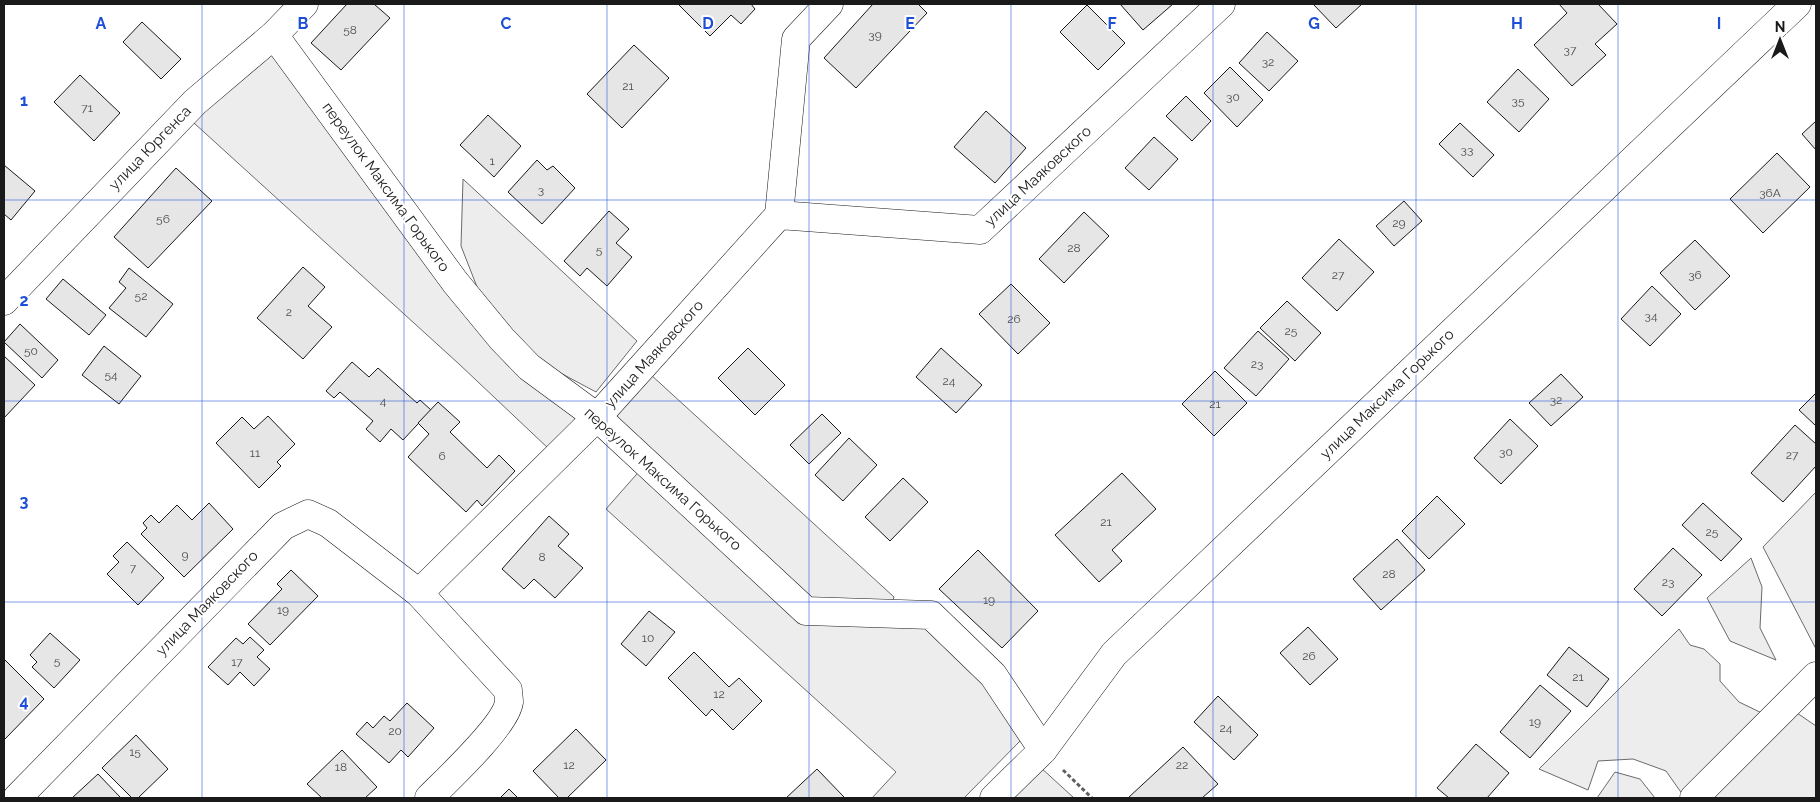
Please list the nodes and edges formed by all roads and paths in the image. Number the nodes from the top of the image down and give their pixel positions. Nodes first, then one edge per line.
1 (304, 4) edge
2 (829, 4) edge
3 (1221, 4) edge
4 (1797, 4) edge
5 (274, 34) junction
6 (778, 215) junction
7 (4, 301) edge
8 (598, 417) junction
9 (419, 593) junction
10 (1816, 676) edge
11 (1043, 750) junction
12 (17, 798) edge
13 (429, 798) edge
14 (994, 798) edge
15 (1092, 798) edge
16 (1694, 798) edge

1 - 5 street, улица Юргенса
2 - 6 street
3 - 6 street, улица Маяковского
4 - 11 street, улица Максима Горького
5 - 7 street, улица Юргенса
5 - 8 street, переулок Максима Горького
6 - 8 street, улица Маяковского
8 - 9 street, улица Маяковского
8 - 11 street, переулок Максима Горького
9 - 12 street, улица Маяковского
9 - 13 street, улица Маяковского
10 - 16 street
11 - 14 street, улица Максима Горького
11 - 15 path

